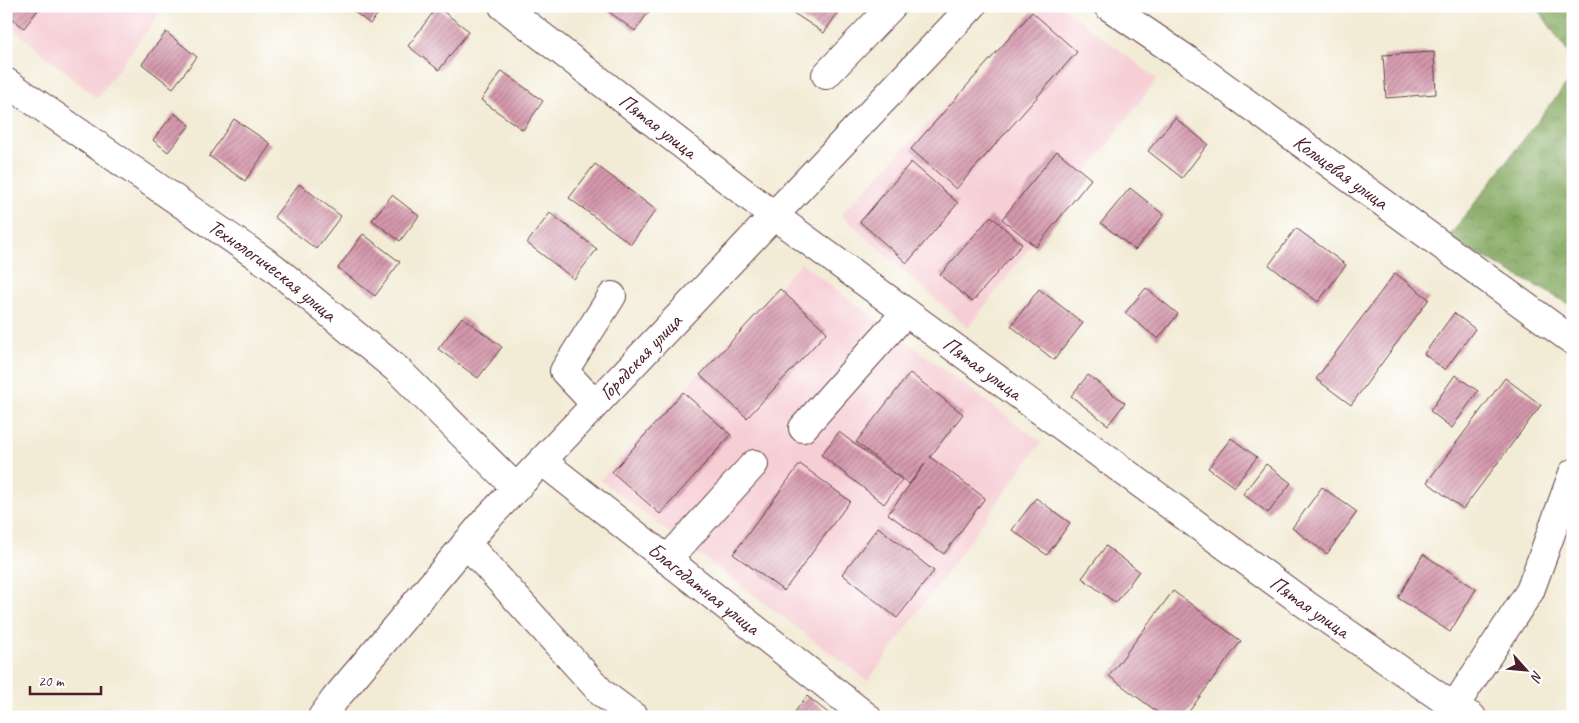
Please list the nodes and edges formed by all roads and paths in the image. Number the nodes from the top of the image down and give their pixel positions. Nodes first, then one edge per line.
1 (503, 6) edge
2 (892, 6) edge
3 (972, 6) edge
4 (1108, 6) edge
5 (826, 75) dead end
6 (6, 82) edge
7 (773, 215) junction
8 (612, 296) dead end
9 (906, 312) junction
10 (1573, 341) edge
11 (595, 404) junction
12 (803, 428) dead end
13 (542, 461) junction
14 (754, 464) dead end
15 (1573, 473) edge
16 (516, 488) junction
17 (466, 543) junction
18 (666, 560) junction
19 (1463, 712) edge
20 (322, 717) edge
21 (634, 717) edge
22 (867, 717) edge

1 - 7 street, Пятая улица
2 - 5 street
3 - 7 street, Городская улица
4 - 10 street, Кольцевая улица
6 - 16 street, Технологическая улица
7 - 9 street, Пятая улица
7 - 11 street, Городская улица
8 - 11 street
9 - 12 street
9 - 19 street, Пятая улица
11 - 13 street, Городская улица
13 - 16 street, Городская улица
13 - 18 street, Благодатная улица
14 - 18 street
15 - 19 street
16 - 17 street, Городская улица
17 - 20 street, Городская улица
17 - 21 street
18 - 22 street, Благодатная улица

